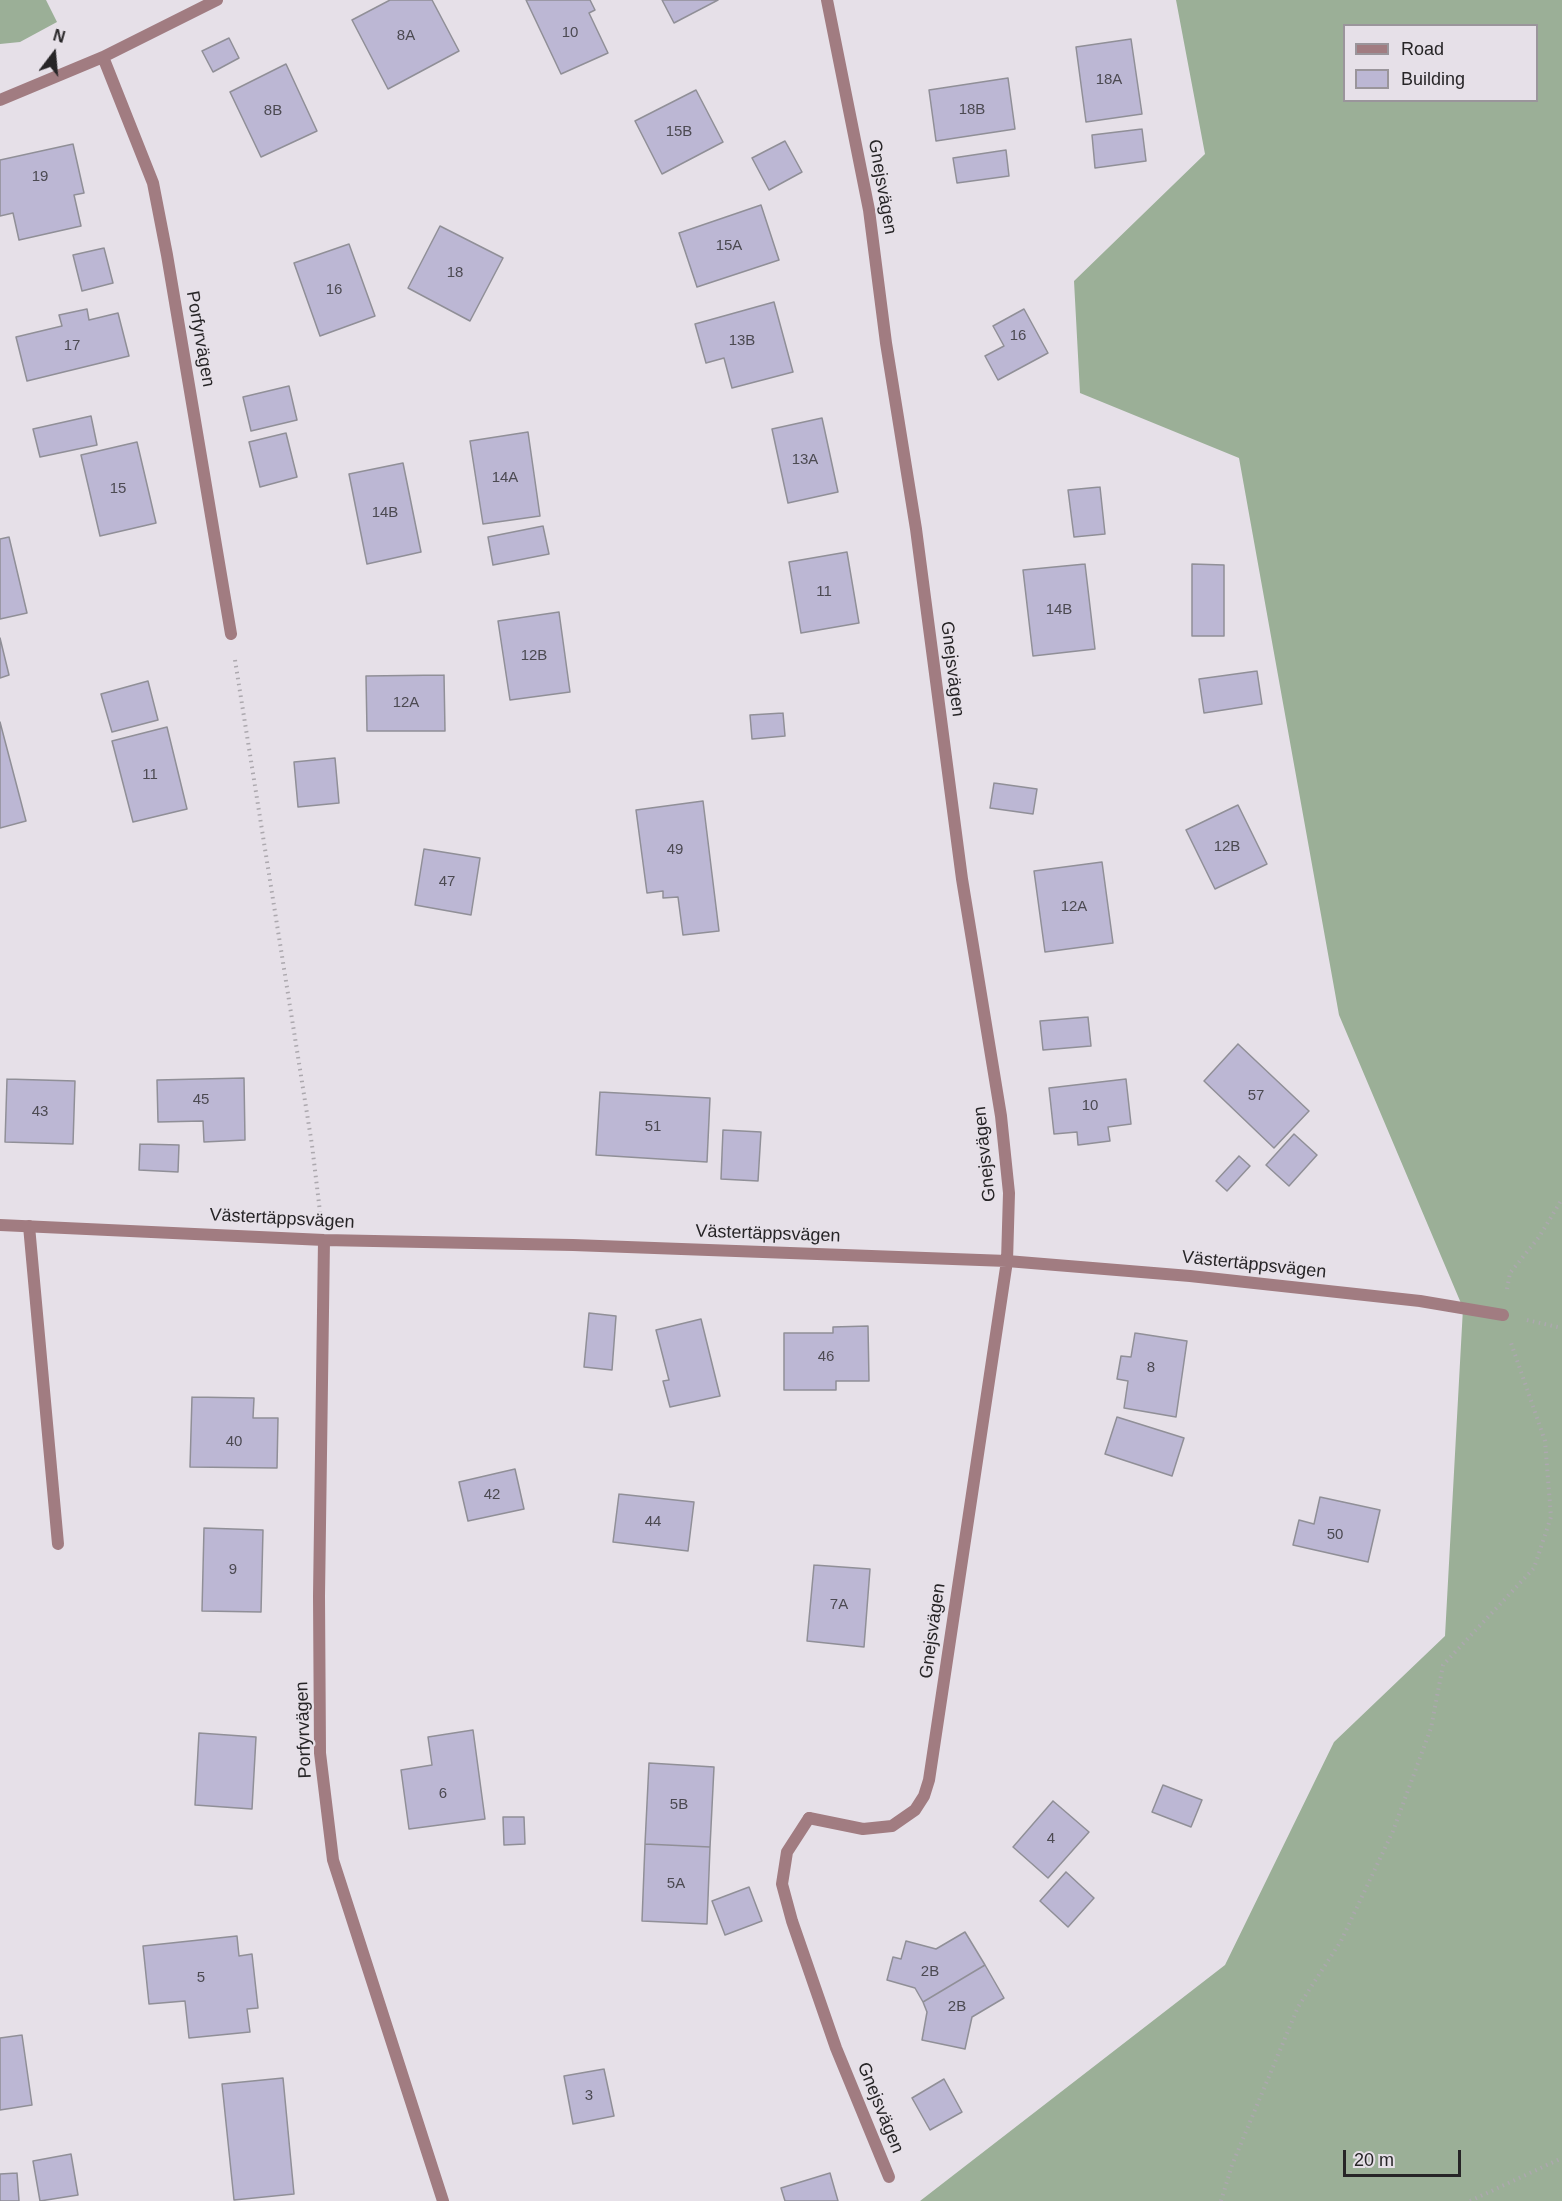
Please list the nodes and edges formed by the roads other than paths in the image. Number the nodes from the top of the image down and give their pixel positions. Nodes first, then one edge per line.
1 (218, 0) edge
2 (827, 0) edge
3 (103, 57) junction
4 (0, 100) edge
5 (231, 634) road end
6 (0, 1224) edge
7 (29, 1226) junction
8 (324, 1240) junction
9 (1007, 1261) junction
10 (1503, 1315) road end
11 (58, 1544) dead end
12 (889, 2177) dead end
13 (443, 2201) edge

1 - 3 street
2 - 9 street, Gnejsvägen
3 - 4 street
3 - 5 street, Porfyrvägen
6 - 7 street, Västertäppsvägen
7 - 8 street, Västertäppsvägen
7 - 11 street
8 - 9 street, Västertäppsvägen
8 - 13 street, Porfyrvägen
9 - 10 street, Västertäppsvägen
9 - 12 street, Gnejsvägen

